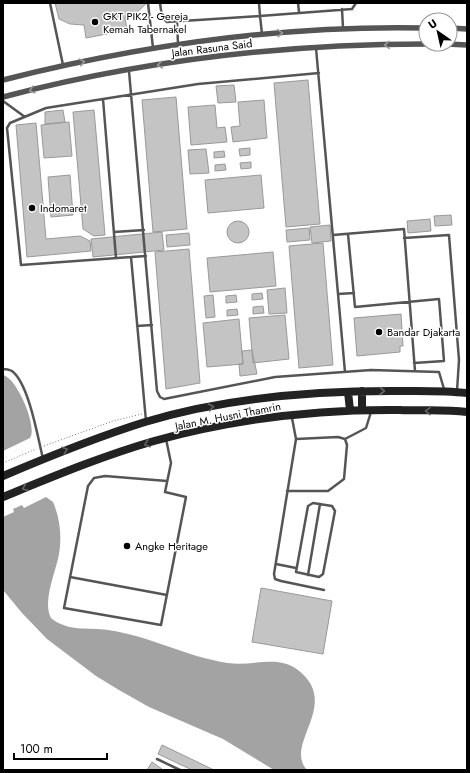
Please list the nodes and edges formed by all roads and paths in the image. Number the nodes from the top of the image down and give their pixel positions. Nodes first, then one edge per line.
1 (50, 3) edge
2 (148, 3) edge
3 (160, 3) edge
4 (259, 3) edge
5 (298, 3) edge
6 (356, 3) edge
7 (342, 9) junction
8 (299, 12) junction
9 (260, 16) junction
10 (177, 21) junction
11 (418, 28) edge
12 (343, 29) junction
13 (262, 34) junction
14 (178, 44) junction
15 (418, 44) edge
16 (153, 48) junction
17 (316, 48) junction
18 (63, 66) junction
19 (129, 70) junction
20 (319, 73) junction
21 (3, 80) edge
22 (132, 95) junction
23 (3, 98) edge
24 (103, 99) junction
25 (3, 101) edge
26 (25, 117) junction
27 (144, 230) junction
28 (114, 232) junction
29 (348, 234) junction
30 (333, 235) junction
31 (404, 238) junction
32 (146, 256) junction
33 (130, 257) junction
34 (116, 258) junction
35 (354, 293) junction
36 (338, 294) junction
37 (409, 302) junction
38 (152, 325) junction
39 (137, 326) junction
40 (414, 363) junction
41 (3, 369) edge
42 (415, 371) junction
43 (345, 372) junction
44 (362, 391) junction
45 (348, 392) junction
46 (444, 392) junction
47 (458, 392) junction
48 (467, 393) edge
49 (350, 410) junction
50 (362, 410) junction
51 (371, 410) junction
52 (467, 412) edge
53 (145, 413) junction
54 (292, 415) junction
55 (146, 422) junction
56 (166, 439) junction
57 (296, 440) junction
58 (345, 440) junction
59 (40, 448) junction
60 (43, 459) junction
61 (3, 463) edge
62 (3, 476) edge
63 (167, 481) junction
64 (287, 491) junction
65 (3, 497) edge
66 (320, 504) junction
67 (276, 564) junction
68 (296, 568) junction
69 (308, 575) junction
70 (70, 577) junction
71 (324, 590) dead end
72 (167, 595) junction
73 (157, 759) dead end
74 (173, 766) junction
75 (170, 770) edge
76 (180, 770) edge

1 - 18 lane
2 - 16 lane
3 - 10 lane
4 - 9 lane
5 - 8 lane
6 - 7 lane
7 - 8 lane
7 - 12 lane
8 - 9 lane
9 - 10 lane
9 - 13 lane
10 - 14 lane
11 - 12 street, Jalan Rasuna Said
13 -> 12 street, Jalan Rasuna Said
13 - 14 street, Jalan Rasuna Said
14 - 16 street, Jalan Rasuna Said
15 -> 17 street, Jalan Rasuna Said
18 -> 16 street, Jalan Rasuna Said
17 -> 19 street, Jalan Rasuna Said
17 - 20 lane
18 - 21 street, Jalan Rasuna Said
19 - 22 lane
19 -> 23 street, Jalan Rasuna Said
20 - 22 lane
20 - 30 lane
22 - 24 lane
22 - 27 lane
24 - 26 lane
24 - 28 lane
25 - 26 lane
26 - 34 lane
27 - 28 lane
27 - 32 lane
28 - 34 lane
29 - 30 lane
29 - 31 lane
29 - 35 lane
30 - 36 lane
31 - 37 lane
31 - 47 lane
32 - 33 lane
32 - 38 lane
33 - 34 lane
33 - 39 lane
35 - 36 lane
35 - 37 lane
36 - 43 lane
37 - 40 lane
37 - 40 lane
38 - 39 lane
38 - 43 lane
39 - 53 lane
40 - 42 lane
41 - 59 lane
42 - 43 lane
42 - 46 lane
44 - 45 main road, Jalan M. Husni Thamrin
44 -> 46 main road, Jalan M. Husni Thamrin
44 - 50 main road
45 - 49 main road
55 -> 45 main road, Jalan M. Husni Thamrin
46 - 47 main road, Jalan M. Husni Thamrin
47 - 48 main road, Jalan M. Husni Thamrin
49 - 50 main road, Jalan M. Husni Thamrin
49 - 54 main road, Jalan M. Husni Thamrin
50 - 51 main road, Jalan M. Husni Thamrin
52 -> 51 main road, Jalan M. Husni Thamrin
51 - 58 lane
53 - 55 lane
53 - 59 path
54 - 56 main road, Jalan M. Husni Thamrin
54 - 57 lane
60 -> 55 main road, Jalan M. Husni Thamrin
56 - 63 lane
56 -> 65 main road, Jalan M. Husni Thamrin
57 - 58 lane
57 - 64 lane
58 - 64 lane
59 - 60 lane
59 - 61 path
60 - 62 main road, Jalan M. Husni Thamrin
63 - 70 lane
63 - 72 lane
64 - 67 lane
66 - 68 lane
66 - 69 lane
66 - 69 lane
67 - 68 lane
67 - 71 lane
68 - 69 lane
70 - 72 lane
70 - 72 lane
73 - 74 lane
74 - 75 lane
74 - 76 lane

